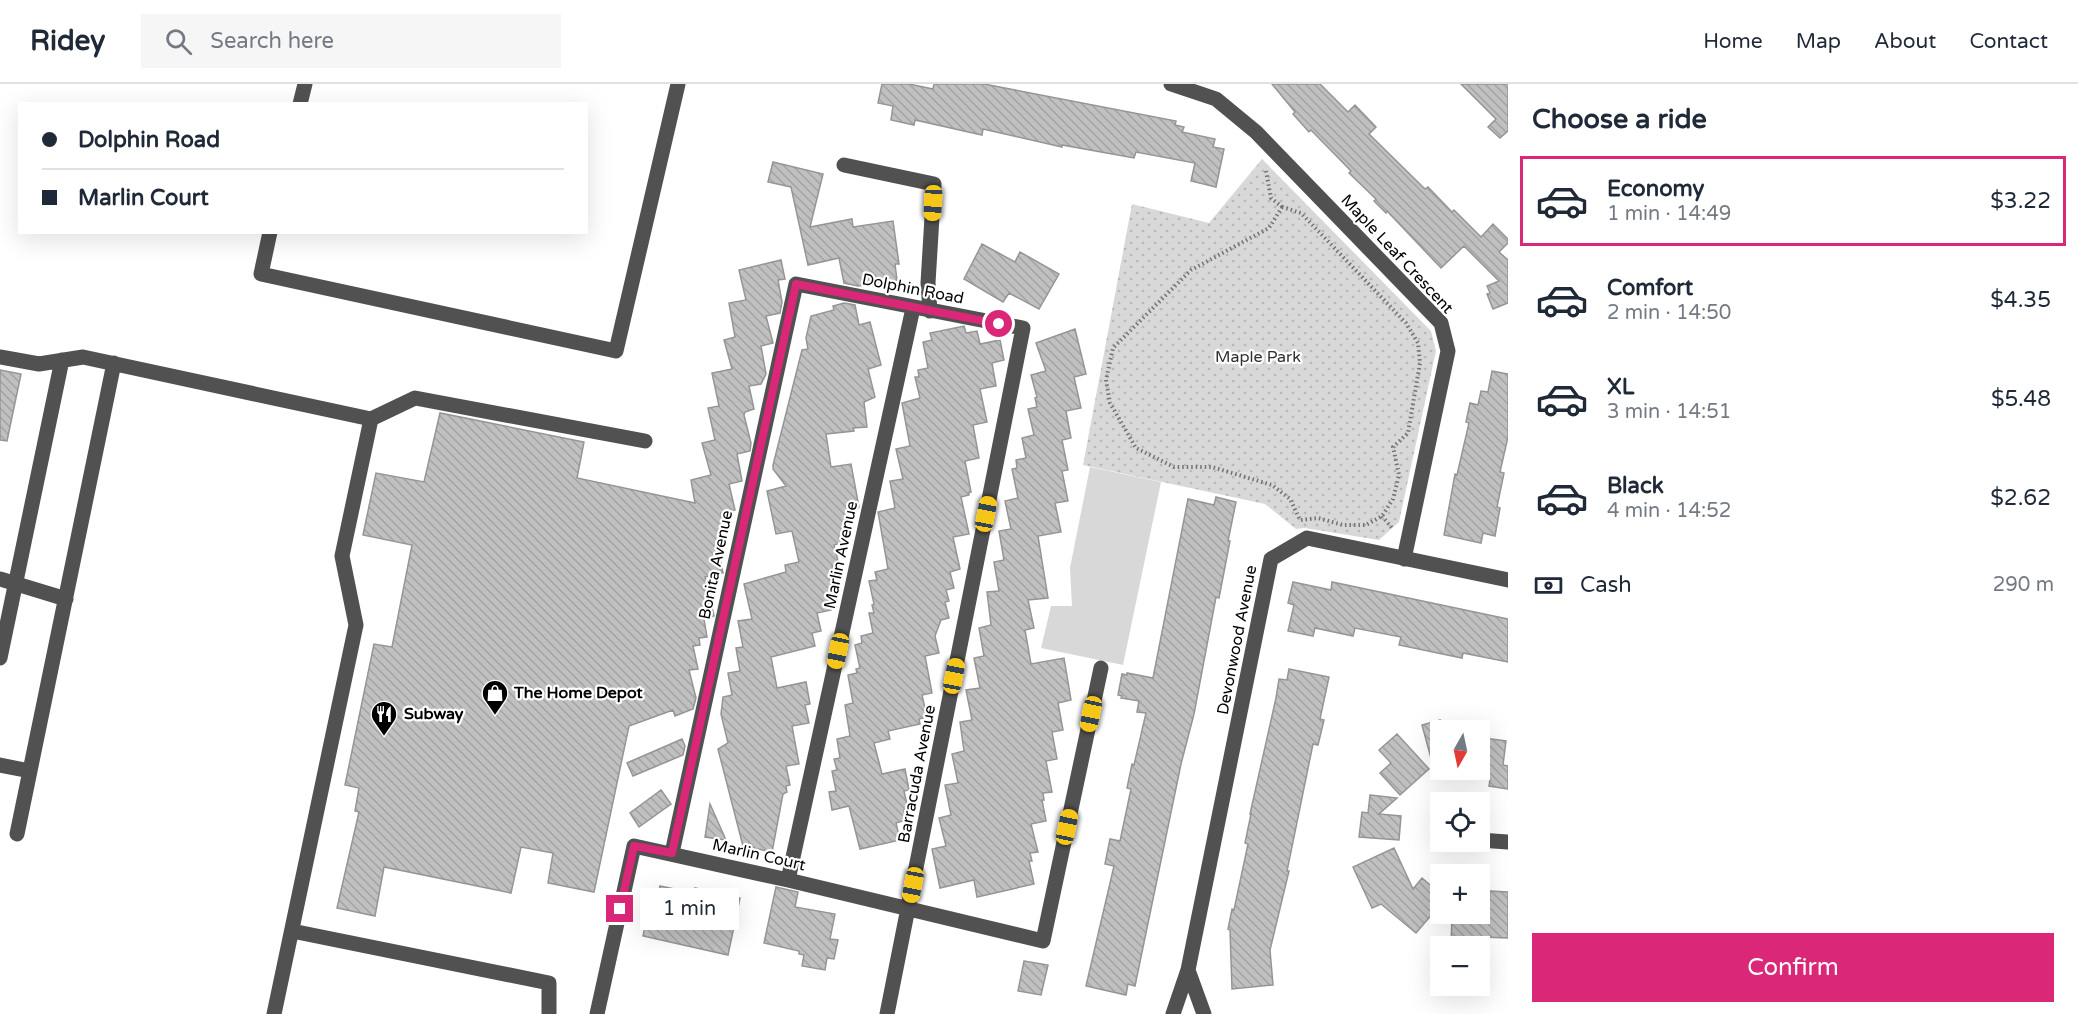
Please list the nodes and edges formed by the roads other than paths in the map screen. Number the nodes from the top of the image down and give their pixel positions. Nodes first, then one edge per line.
1 (305, 84) edge
2 (678, 84) edge
3 (1171, 84) edge
4 (300, 102) edge
5 (844, 165) dead end
6 (270, 234) edge
7 (796, 284) joint
8 (913, 308) junction
9 (930, 311) junction
10 (1023, 328) joint
11 (0, 357) edge
12 (62, 360) junction
13 (114, 363) junction
14 (371, 419) junction
15 (645, 441) dead end
16 (1404, 559) junction
17 (0, 579) edge
18 (1508, 580) edge
19 (16, 582) junction
20 (66, 599) junction
21 (0, 658) edge
22 (1101, 668) dead end
23 (0, 765) edge
24 (30, 771) junction
25 (17, 834) dead end
26 (1490, 841) edge
27 (1508, 842) edge
28 (672, 853) junction
29 (788, 880) junction
30 (908, 908) junction
31 (292, 931) junction
32 (1188, 970) junction
33 (274, 1014) edge
34 (549, 1014) edge
35 (597, 1014) edge
36 (887, 1014) edge
37 (1173, 1014) edge
38 (1203, 1014) edge

1 - 4 street
2 - 6 street
3 - 16 street, Maple Leaf Crescent
5 - 9 street
7 - 8 street, Dolphin Road
7 - 28 street, Bonita Avenue
8 - 9 street, Dolphin Road
8 - 29 street, Marlin Avenue
9 - 10 street, Dolphin Road
10 - 30 street, Barracuda Avenue
11 - 12 street
12 - 13 street
12 - 19 street
13 - 14 street
13 - 20 street
14 - 15 street
14 - 31 street
16 - 18 street, Devonwood Avenue
16 - 32 street, Devonwood Avenue
17 - 19 street
19 - 20 street
19 - 21 street
20 - 24 street
22 - 30 street, Marlin Court
23 - 24 street
24 - 25 street
26 - 27 street
28 - 29 street, Marlin Court
28 - 35 street, Marlin Court
29 - 30 street, Marlin Court
30 - 36 street, Barracuda Avenue
31 - 33 street
31 - 34 street
32 - 37 street, Devonwood Avenue
32 - 38 street

